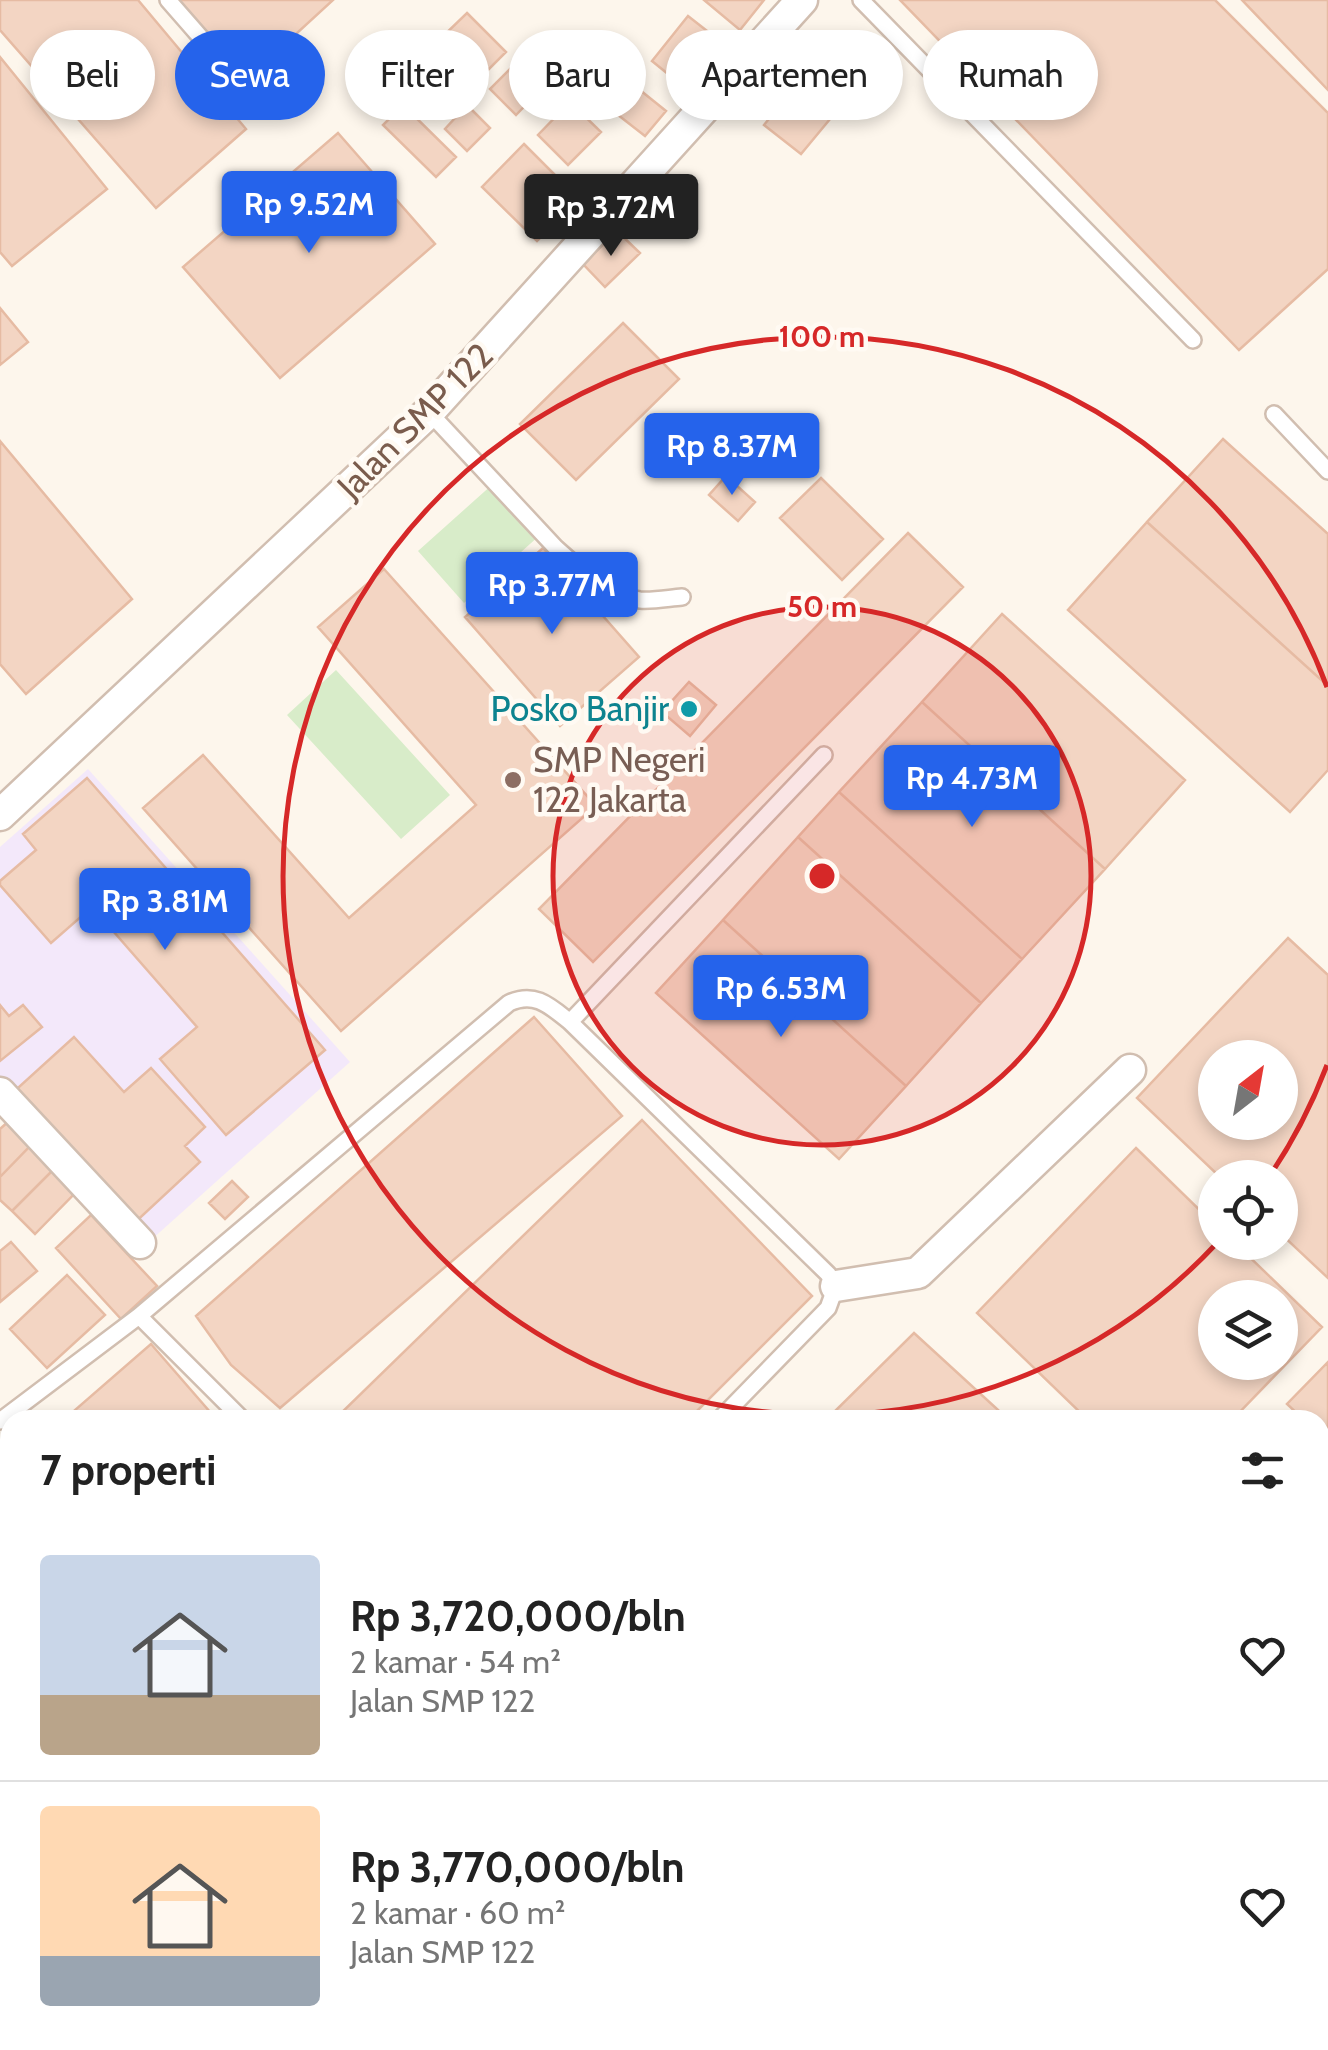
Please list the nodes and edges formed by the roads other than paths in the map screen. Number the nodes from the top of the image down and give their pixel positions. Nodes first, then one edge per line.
1 (168, 0) edge
2 (802, 0) edge
3 (860, 0) edge
4 (194, 30) edge
5 (1192, 340) dead end
6 (429, 412) junction
7 (1274, 414) dead end
8 (1328, 470) edge
9 (682, 597) dead end
10 (824, 755) dead end
11 (0, 815) edge
12 (570, 1022) junction
13 (1130, 1070) dead end
14 (0, 1093) edge
15 (140, 1243) dead end
16 (836, 1286) junction
17 (140, 1316) junction
18 (15, 1410) edge
19 (233, 1410) edge
20 (729, 1410) edge

1 - 4 lane
2 - 6 street, Jalan SMP 122
3 - 5 lane
6 - 9 lane
6 - 11 street, Jalan SMP 122
7 - 8 lane
10 - 12 lane
12 - 16 lane
12 - 17 lane
13 - 16 street
14 - 15 street
16 - 20 lane
17 - 18 lane
17 - 19 lane

